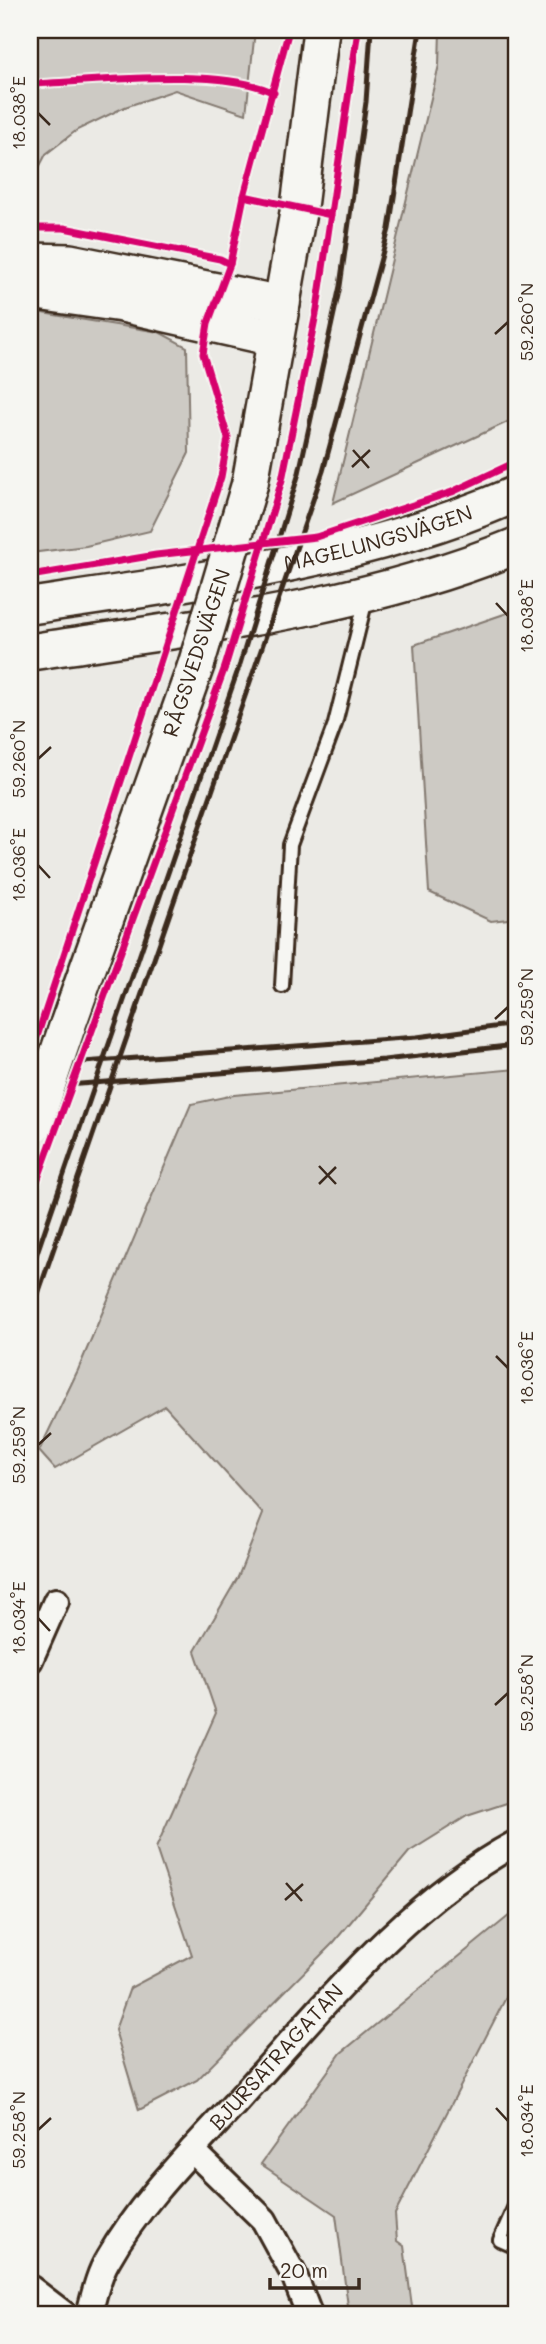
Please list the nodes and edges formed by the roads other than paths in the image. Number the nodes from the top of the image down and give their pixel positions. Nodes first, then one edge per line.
1 (321, 30) edge
2 (30, 261) edge
3 (30, 291) edge
4 (282, 304) junction
5 (274, 338) junction
6 (516, 494) edge
7 (516, 546) edge
8 (366, 595) junction
9 (30, 606) edge
10 (30, 652) edge
11 (282, 986) dead end
12 (32, 1130) edge
13 (56, 1601) dead end
14 (30, 1660) edge
15 (516, 1843) edge
16 (192, 2150) junction
17 (516, 2204) edge
18 (516, 2247) edge
19 (30, 2287) edge
20 (64, 2314) edge
21 (89, 2314) edge
22 (309, 2314) edge

1 - 4 street, RÅGSVEDSVÄGEN
2 - 4 street
3 - 5 street
4 - 5 street, RÅGSVEDSVÄGEN
5 - 12 street, RÅGSVEDSVÄGEN, bridge
6 - 9 street, MAGELUNGSVÄGEN
7 - 8 street
8 - 10 street
8 - 11 lane
13 - 14 street
15 - 16 street, BJURSÄTRAGATAN
16 - 21 street, BJURSÄTRAGATAN
16 - 22 street
17 - 18 lane
19 - 20 street

